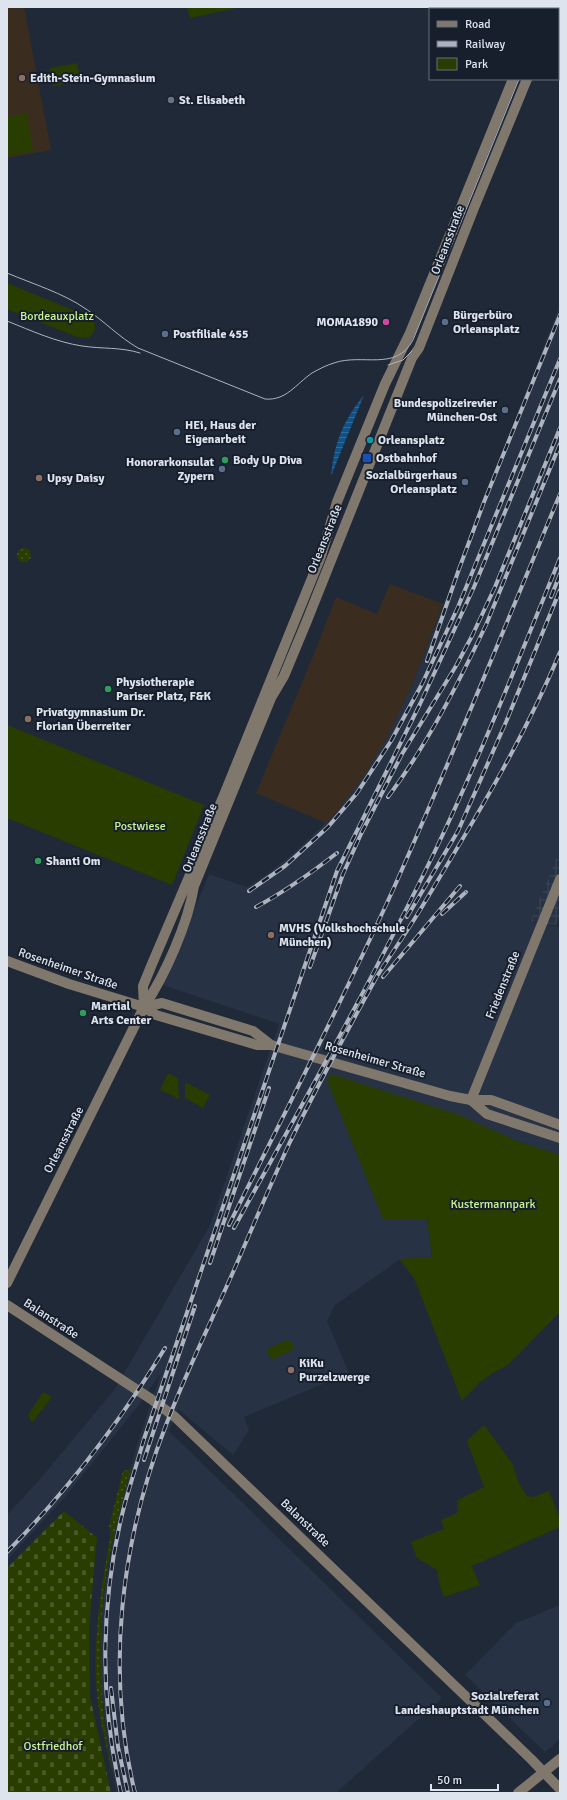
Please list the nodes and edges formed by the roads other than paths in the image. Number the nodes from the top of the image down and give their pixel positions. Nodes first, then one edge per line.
1 (513, 80) edge
2 (527, 80) edge
3 (273, 687) junction
4 (560, 879) edge
5 (7, 961) edge
6 (144, 1007) junction
7 (471, 1100) junction
8 (560, 1125) edge
9 (560, 1138) edge
10 (7, 1283) edge
11 (7, 1305) edge
12 (560, 1759) edge
13 (544, 1772) junction
14 (560, 1789) edge
15 (518, 1793) edge

1 - 3 main road, Orleansstraße
2 - 3 main road, Orleansstraße
3 - 6 main road, Orleansstraße
3 - 6 main road, Orleansstraße
4 - 7 main road, Friedenstraße
5 - 6 main road, Rosenheimer Straße
6 - 7 main road, Rosenheimer Straße
6 - 10 main road, Orleansstraße
7 - 8 main road, Rosenheimer Straße
7 - 9 main road, Rosenheimer Straße
11 - 13 main road, Balanstraße
12 - 13 main road
13 - 14 main road, Balanstraße
13 - 15 main road

